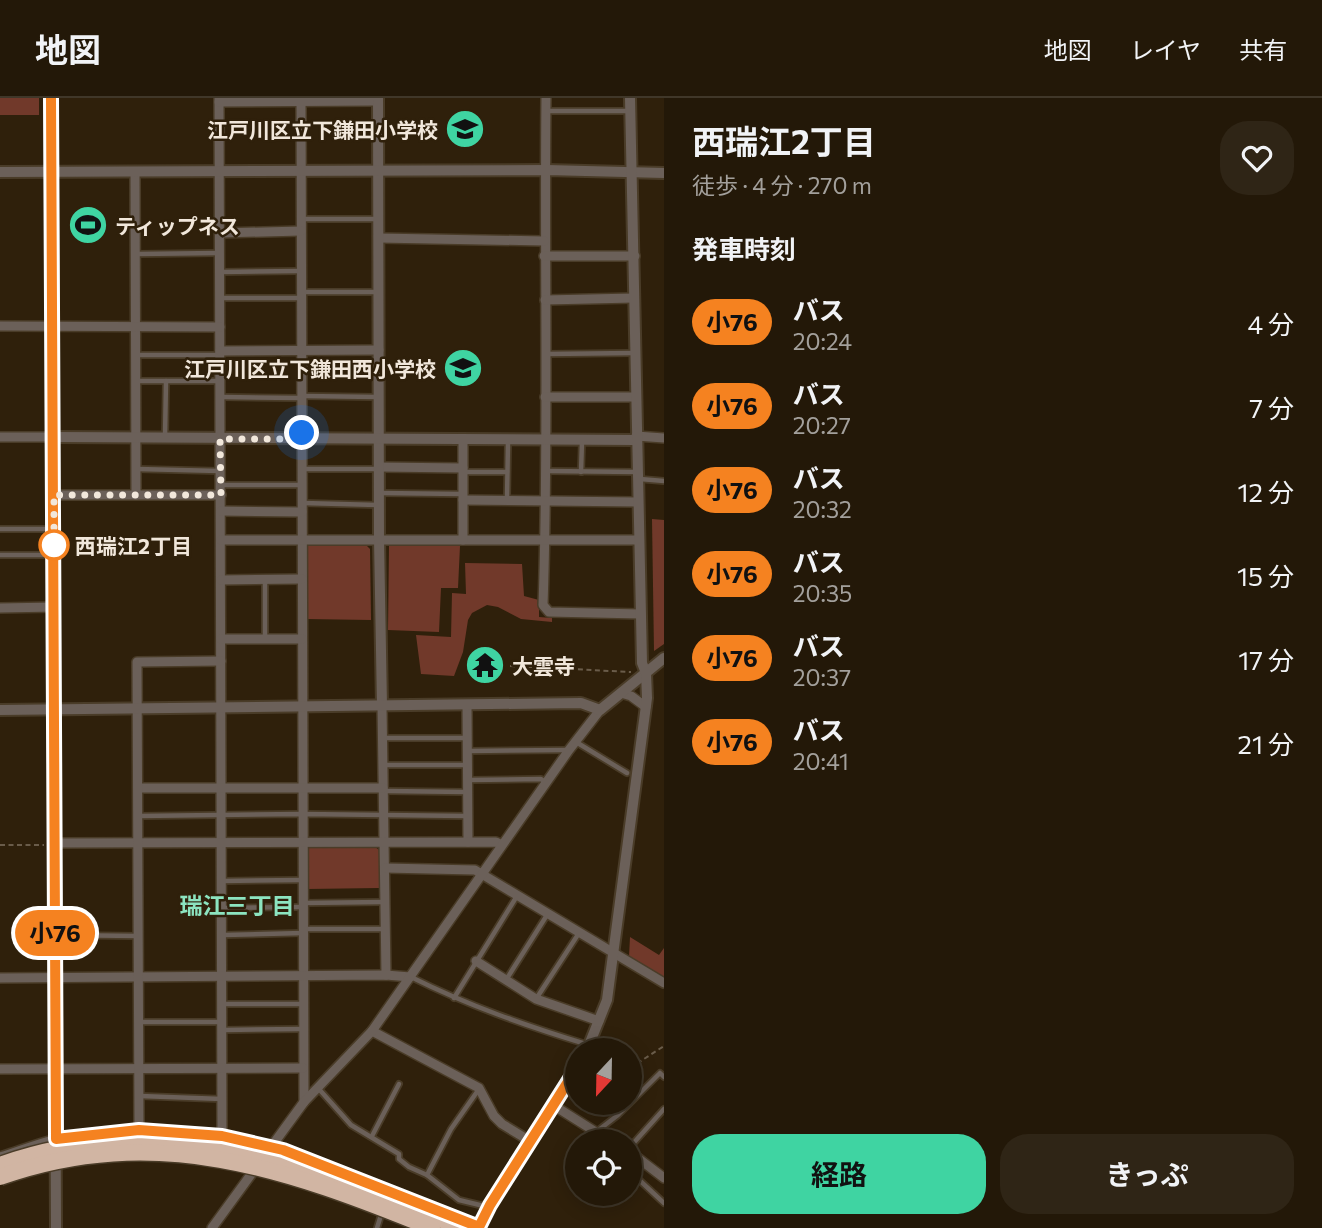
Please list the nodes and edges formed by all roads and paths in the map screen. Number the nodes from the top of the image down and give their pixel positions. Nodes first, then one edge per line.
1 (51, 98) edge
2 (547, 98) edge
3 (630, 98) edge
4 (219, 100) edge
5 (301, 100) edge
6 (378, 100) edge
7 (546, 111) junction
8 (629, 111) junction
9 (301, 170) junction
10 (379, 170) junction
11 (547, 170) junction
12 (631, 170) junction
13 (52, 171) junction
14 (220, 171) junction
15 (0, 172) edge
16 (135, 172) junction
17 (664, 173) edge
18 (301, 219) junction
19 (379, 219) junction
20 (301, 232) junction
21 (220, 233) junction
22 (379, 238) junction
23 (544, 241) junction
24 (220, 253) junction
25 (135, 254) junction
26 (635, 256) junction
27 (544, 257) junction
28 (301, 271) junction
29 (220, 272) junction
30 (379, 292) junction
31 (301, 295) junction
32 (220, 298) junction
33 (634, 298) junction
34 (545, 300) junction
35 (0, 326) edge
36 (53, 326) junction
37 (220, 327) junction
38 (136, 328) junction
39 (301, 350) junction
40 (379, 350) junction
41 (220, 353) junction
42 (636, 353) junction
43 (545, 354) junction
44 (136, 355) junction
45 (136, 381) junction
46 (166, 381) junction
47 (220, 381) junction
48 (220, 397) junction
49 (301, 397) junction
50 (379, 397) junction
51 (545, 397) junction
52 (636, 397) junction
53 (0, 437) edge
54 (53, 437) junction
55 (136, 438) junction
56 (165, 438) junction
57 (636, 438) junction
58 (664, 438) edge
59 (220, 439) junction
60 (302, 439) junction
61 (379, 439) junction
62 (463, 439) junction
63 (508, 439) junction
64 (545, 439) junction
65 (582, 440) junction
66 (302, 468) junction
67 (379, 468) junction
68 (136, 469) junction
69 (463, 470) junction
70 (220, 471) junction
71 (545, 471) junction
72 (507, 472) junction
73 (581, 472) junction
74 (638, 475) junction
75 (664, 481) edge
76 (220, 485) junction
77 (302, 485) junction
78 (379, 493) junction
79 (54, 495) junction
80 (136, 495) junction
81 (221, 495) junction
82 (463, 497) junction
83 (507, 500) junction
84 (545, 501) junction
85 (638, 502) junction
86 (379, 505) junction
87 (302, 507) junction
88 (221, 511) junction
89 (54, 528) junction
90 (0, 529) edge
91 (379, 539) junction
92 (221, 540) junction
93 (302, 540) junction
94 (463, 540) junction
95 (545, 540) junction
96 (639, 540) junction
97 (0, 555) edge
98 (54, 555) junction
99 (302, 579) junction
100 (221, 580) junction
101 (265, 580) junction
102 (55, 607) junction
103 (0, 608) edge
104 (640, 614) junction
105 (221, 639) junction
106 (265, 639) junction
107 (302, 639) junction
108 (664, 658) edge
109 (221, 661) junction
110 (510, 666) dead end
111 (641, 673) junction
112 (621, 694) junction
113 (467, 705) junction
114 (382, 706) junction
115 (646, 707) junction
116 (302, 708) junction
117 (54, 709) junction
118 (221, 709) junction
119 (0, 710) edge
120 (138, 710) junction
121 (600, 710) junction
122 (383, 738) junction
123 (468, 738) junction
124 (572, 746) junction
125 (468, 751) junction
126 (383, 765) junction
127 (468, 765) junction
128 (626, 773) dead end
129 (468, 780) junction
130 (546, 783) junction
131 (139, 788) junction
132 (302, 788) junction
133 (222, 789) junction
134 (383, 789) junction
135 (468, 792) junction
136 (302, 814) junction
137 (222, 815) junction
138 (384, 815) junction
139 (139, 816) junction
140 (468, 816) junction
141 (384, 842) junction
142 (468, 842) junction
143 (56, 843) junction
144 (139, 843) junction
145 (302, 843) junction
146 (222, 844) junction
147 (0, 845) edge
148 (502, 845) junction
149 (384, 869) junction
150 (483, 875) junction
151 (302, 880) junction
152 (222, 881) junction
153 (517, 896) junction
154 (385, 902) junction
155 (302, 905) junction
156 (222, 908) junction
157 (547, 914) junction
158 (385, 929) junction
159 (303, 931) junction
160 (579, 933) junction
161 (55, 934) junction
162 (222, 935) junction
163 (139, 936) junction
164 (612, 954) junction
165 (475, 961) junction
166 (139, 975) junction
167 (221, 975) junction
168 (303, 975) junction
169 (386, 975) junction
170 (55, 977) junction
171 (410, 977) junction
172 (0, 978) edge
173 (506, 980) junction
174 (664, 983) edge
175 (454, 998) junction
176 (536, 999) junction
177 (221, 1004) junction
178 (303, 1004) junction
179 (599, 1021) junction
180 (140, 1022) junction
181 (221, 1026) junction
182 (303, 1029) junction
183 (372, 1031) junction
184 (592, 1038) edge
185 (565, 1039) edge
186 (664, 1046) edge
187 (642, 1060) edge
188 (303, 1068) junction
189 (0, 1069) edge
190 (56, 1069) junction
191 (140, 1069) junction
192 (222, 1069) junction
193 (664, 1077) edge
194 (399, 1084) dead end
195 (565, 1086) edge
196 (318, 1088) junction
197 (480, 1088) junction
198 (140, 1096) junction
199 (222, 1099) junction
200 (304, 1102) junction
201 (553, 1105) junction
202 (664, 1109) edge
203 (590, 1129) edge
204 (599, 1129) edge
205 (139, 1130) junction
206 (642, 1134) edge
207 (222, 1136) junction
208 (372, 1136) junction
209 (56, 1139) junction
210 (530, 1141) junction
211 (271, 1147) junction
212 (0, 1157) edge
213 (642, 1160) edge
214 (0, 1165) edge
215 (56, 1169) junction
216 (253, 1172) junction
217 (427, 1174) junction
218 (663, 1175) edge
219 (0, 1177) edge
220 (642, 1183) edge
221 (0, 1185) edge
222 (664, 1203) edge
223 (489, 1207) junction
224 (382, 1215) junction
225 (56, 1228) edge
226 (212, 1228) edge
227 (377, 1228) edge
228 (414, 1228) edge
229 (432, 1228) edge
230 (475, 1228) edge

1 - 13 street
2 - 7 street
3 - 8 street
4 - 5 street
4 - 14 street
5 - 6 street
5 - 9 street
6 - 10 street
7 - 8 lane
7 - 11 street
8 - 12 street
9 - 10 street
9 - 14 street
9 - 18 street
10 - 11 street
10 - 19 street
11 - 12 street
11 - 23 street
12 - 17 street
12 - 26 street
13 - 15 street
13 - 16 street
13 - 36 street
14 - 16 street
14 - 21 street
16 - 25 street
18 - 19 lane
18 - 20 street
19 - 22 street
20 - 21 street
20 - 28 street
21 - 24 street
22 - 23 street
22 - 30 street
23 - 27 street
24 - 25 lane
24 - 29 street
25 - 38 street
26 - 27 street
26 - 33 street
27 - 34 street
28 - 29 lane
28 - 31 street
29 - 32 street
30 - 31 lane
30 - 40 street
31 - 32 lane
31 - 39 street
32 - 37 street
33 - 34 street
33 - 42 street
34 - 43 street
35 - 36 street
36 - 38 street
36 - 54 street
37 - 38 street
37 - 41 street
38 - 44 street
39 - 40 street
39 - 41 street
39 - 49 street
40 - 50 street
41 - 44 lane
41 - 47 street
42 - 43 lane
42 - 52 street
43 - 51 street
44 - 45 street
45 - 46 lane
45 - 55 street
46 - 47 lane
46 - 56 lane
47 - 48 street
48 - 49 lane
48 - 59 street
49 - 50 lane
49 - 60 street
50 - 61 street
51 - 52 street
51 - 64 street
52 - 57 street
53 - 54 street
54 - 55 street
54 - 79 street
55 - 56 street
55 - 68 street
56 - 59 street
57 - 58 street
57 - 65 street
57 - 74 street
59 - 60 street
59 - 70 street
60 - 61 street
60 - 66 street
61 - 62 street
61 - 67 street
62 - 63 street
62 - 69 street
63 - 64 street
63 - 72 lane
64 - 65 street
64 - 71 street
65 - 73 lane
66 - 67 lane
66 - 77 street
67 - 69 street
67 - 78 street
68 - 70 lane
68 - 80 street
69 - 72 lane
69 - 82 street
70 - 76 street
71 - 73 lane
71 - 84 street
72 - 83 lane
73 - 74 lane
74 - 75 lane
74 - 85 street
76 - 77 lane
76 - 81 street
77 - 87 street
78 - 82 lane
78 - 86 street
79 - 80 street
79 - 89 street
80 - 81 street
81 - 88 street
82 - 83 street
82 - 94 street
83 - 84 street
84 - 85 street
84 - 95 street
85 - 96 street
86 - 87 lane
86 - 91 street
87 - 88 street
87 - 93 street
88 - 92 street
89 - 90 lane
89 - 98 street
91 - 93 street
91 - 94 street
91 - 114 street
92 - 93 street
92 - 100 street
93 - 99 street
94 - 95 street
95 - 96 street
95 - 104 street
96 - 104 street
97 - 98 lane
98 - 102 street
99 - 101 street
99 - 107 street
100 - 101 street
100 - 105 street
101 - 106 lane
102 - 103 street
102 - 117 street
104 - 111 street
105 - 106 street
105 - 109 street
106 - 107 street
107 - 116 street
108 - 111 street
109 - 118 street
109 - 120 street
110 - 111 path
111 - 112 street
111 - 115 street
112 - 115 street
112 - 121 street
113 - 114 street
113 - 121 street
113 - 123 street
114 - 116 street
114 - 122 street
115 - 164 street
116 - 118 street
116 - 132 street
117 - 119 street
117 - 120 street
117 - 143 street
118 - 120 street
118 - 133 street
120 - 131 street
121 - 124 street
122 - 123 lane
122 - 126 street
123 - 125 street
124 - 125 lane
124 - 128 lane
124 - 130 street
125 - 127 street
126 - 127 lane
126 - 134 street
127 - 129 street
129 - 130 lane
129 - 135 street
130 - 148 street
131 - 133 street
131 - 139 street
132 - 133 street
132 - 134 street
132 - 136 street
133 - 137 street
134 - 135 lane
134 - 138 street
135 - 140 street
136 - 137 lane
136 - 138 lane
136 - 145 street
137 - 139 lane
137 - 146 street
138 - 140 lane
138 - 141 street
139 - 144 street
140 - 142 street
141 - 142 street
141 - 145 street
141 - 149 street
142 - 148 street
143 - 144 street
143 - 147 path
143 - 161 street
144 - 146 street
144 - 163 street
145 - 146 street
145 - 151 street
146 - 152 street
148 - 150 street
149 - 150 street
149 - 154 street
150 - 153 street
150 - 171 street
151 - 152 lane
151 - 155 street
152 - 156 street
153 - 157 street
153 - 165 lane
154 - 155 lane
154 - 158 street
155 - 156 lane
155 - 159 street
156 - 162 street
157 - 160 street
157 - 173 lane
158 - 159 lane
158 - 169 street
159 - 162 lane
159 - 168 street
160 - 164 street
160 - 176 lane
161 - 163 lane
161 - 170 street
162 - 167 street
163 - 166 street
164 - 174 street
164 - 179 street
165 - 173 street
165 - 175 lane
166 - 167 street
166 - 170 street
166 - 180 street
167 - 168 street
167 - 177 street
168 - 169 street
168 - 178 street
169 - 171 street
170 - 172 street
170 - 190 street
171 - 175 lane
171 - 183 street
173 - 176 street
175 - 185 lane
176 - 179 street
177 - 178 lane
177 - 181 street
178 - 182 street
179 - 184 street
180 - 181 lane
180 - 191 street
181 - 182 lane
181 - 192 street
182 - 188 street
183 - 196 street
183 - 197 street
186 - 187 path
188 - 192 street
188 - 200 street
189 - 190 street
190 - 191 street
190 - 209 street
191 - 192 street
191 - 198 street
192 - 199 street
193 - 204 lane
194 - 208 lane
195 - 201 street
196 - 200 street
196 - 208 lane
197 - 210 street
197 - 217 lane
198 - 199 lane
198 - 205 street
199 - 207 street
200 - 211 street
201 - 203 street
201 - 210 street
202 - 206 lane
205 - 207 street
205 - 209 street
207 - 211 street
208 - 217 lane
209 - 212 street
209 - 215 street
210 - 223 street
211 - 216 street
211 - 230 street
213 - 218 street
214 - 230 highway, bridge
215 - 216 street
215 - 221 street
215 - 225 street
216 - 224 street
216 - 226 street
217 - 223 lane
219 - 229 highway, bridge
220 - 222 lane
223 - 230 street
224 - 227 lane
224 - 228 street

